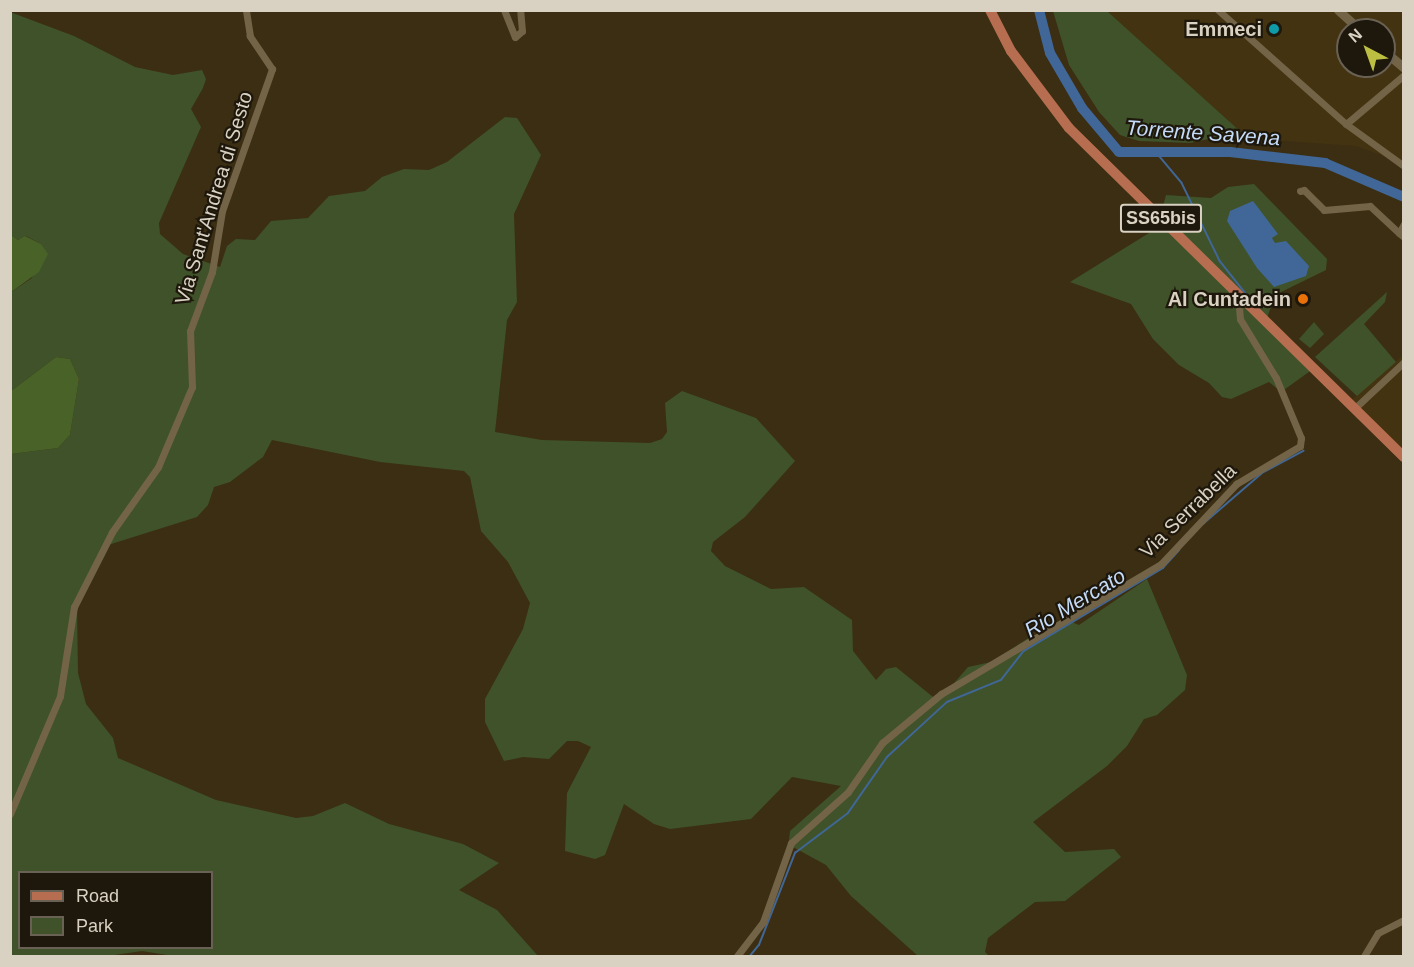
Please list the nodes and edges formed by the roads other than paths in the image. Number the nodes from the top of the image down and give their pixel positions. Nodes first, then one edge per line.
1 (246, 10) edge
2 (504, 10) edge
3 (520, 10) edge
4 (990, 10) edge
5 (1218, 10) edge
6 (1404, 75) edge
7 (1346, 124) junction
8 (1404, 166) edge
9 (1300, 190) dead end
10 (1404, 224) edge
11 (1401, 235) edge
12 (1245, 299) junction
13 (1404, 362) edge
14 (1356, 407) junction
15 (1404, 457) edge
16 (10, 814) edge
17 (1404, 920) edge
18 (737, 957) edge
19 (1364, 957) edge

1 - 16 street, Via Sant'Andrea di Sesto
2 - 3 street
4 - 12 main road, SS65bis
5 - 7 street
6 - 7 street
7 - 8 street
9 - 11 street
10 - 11 street
12 - 14 main road, SS65bis
12 - 18 street, Via Serrabella
13 - 14 street
14 - 15 main road, SS65bis
17 - 19 street

